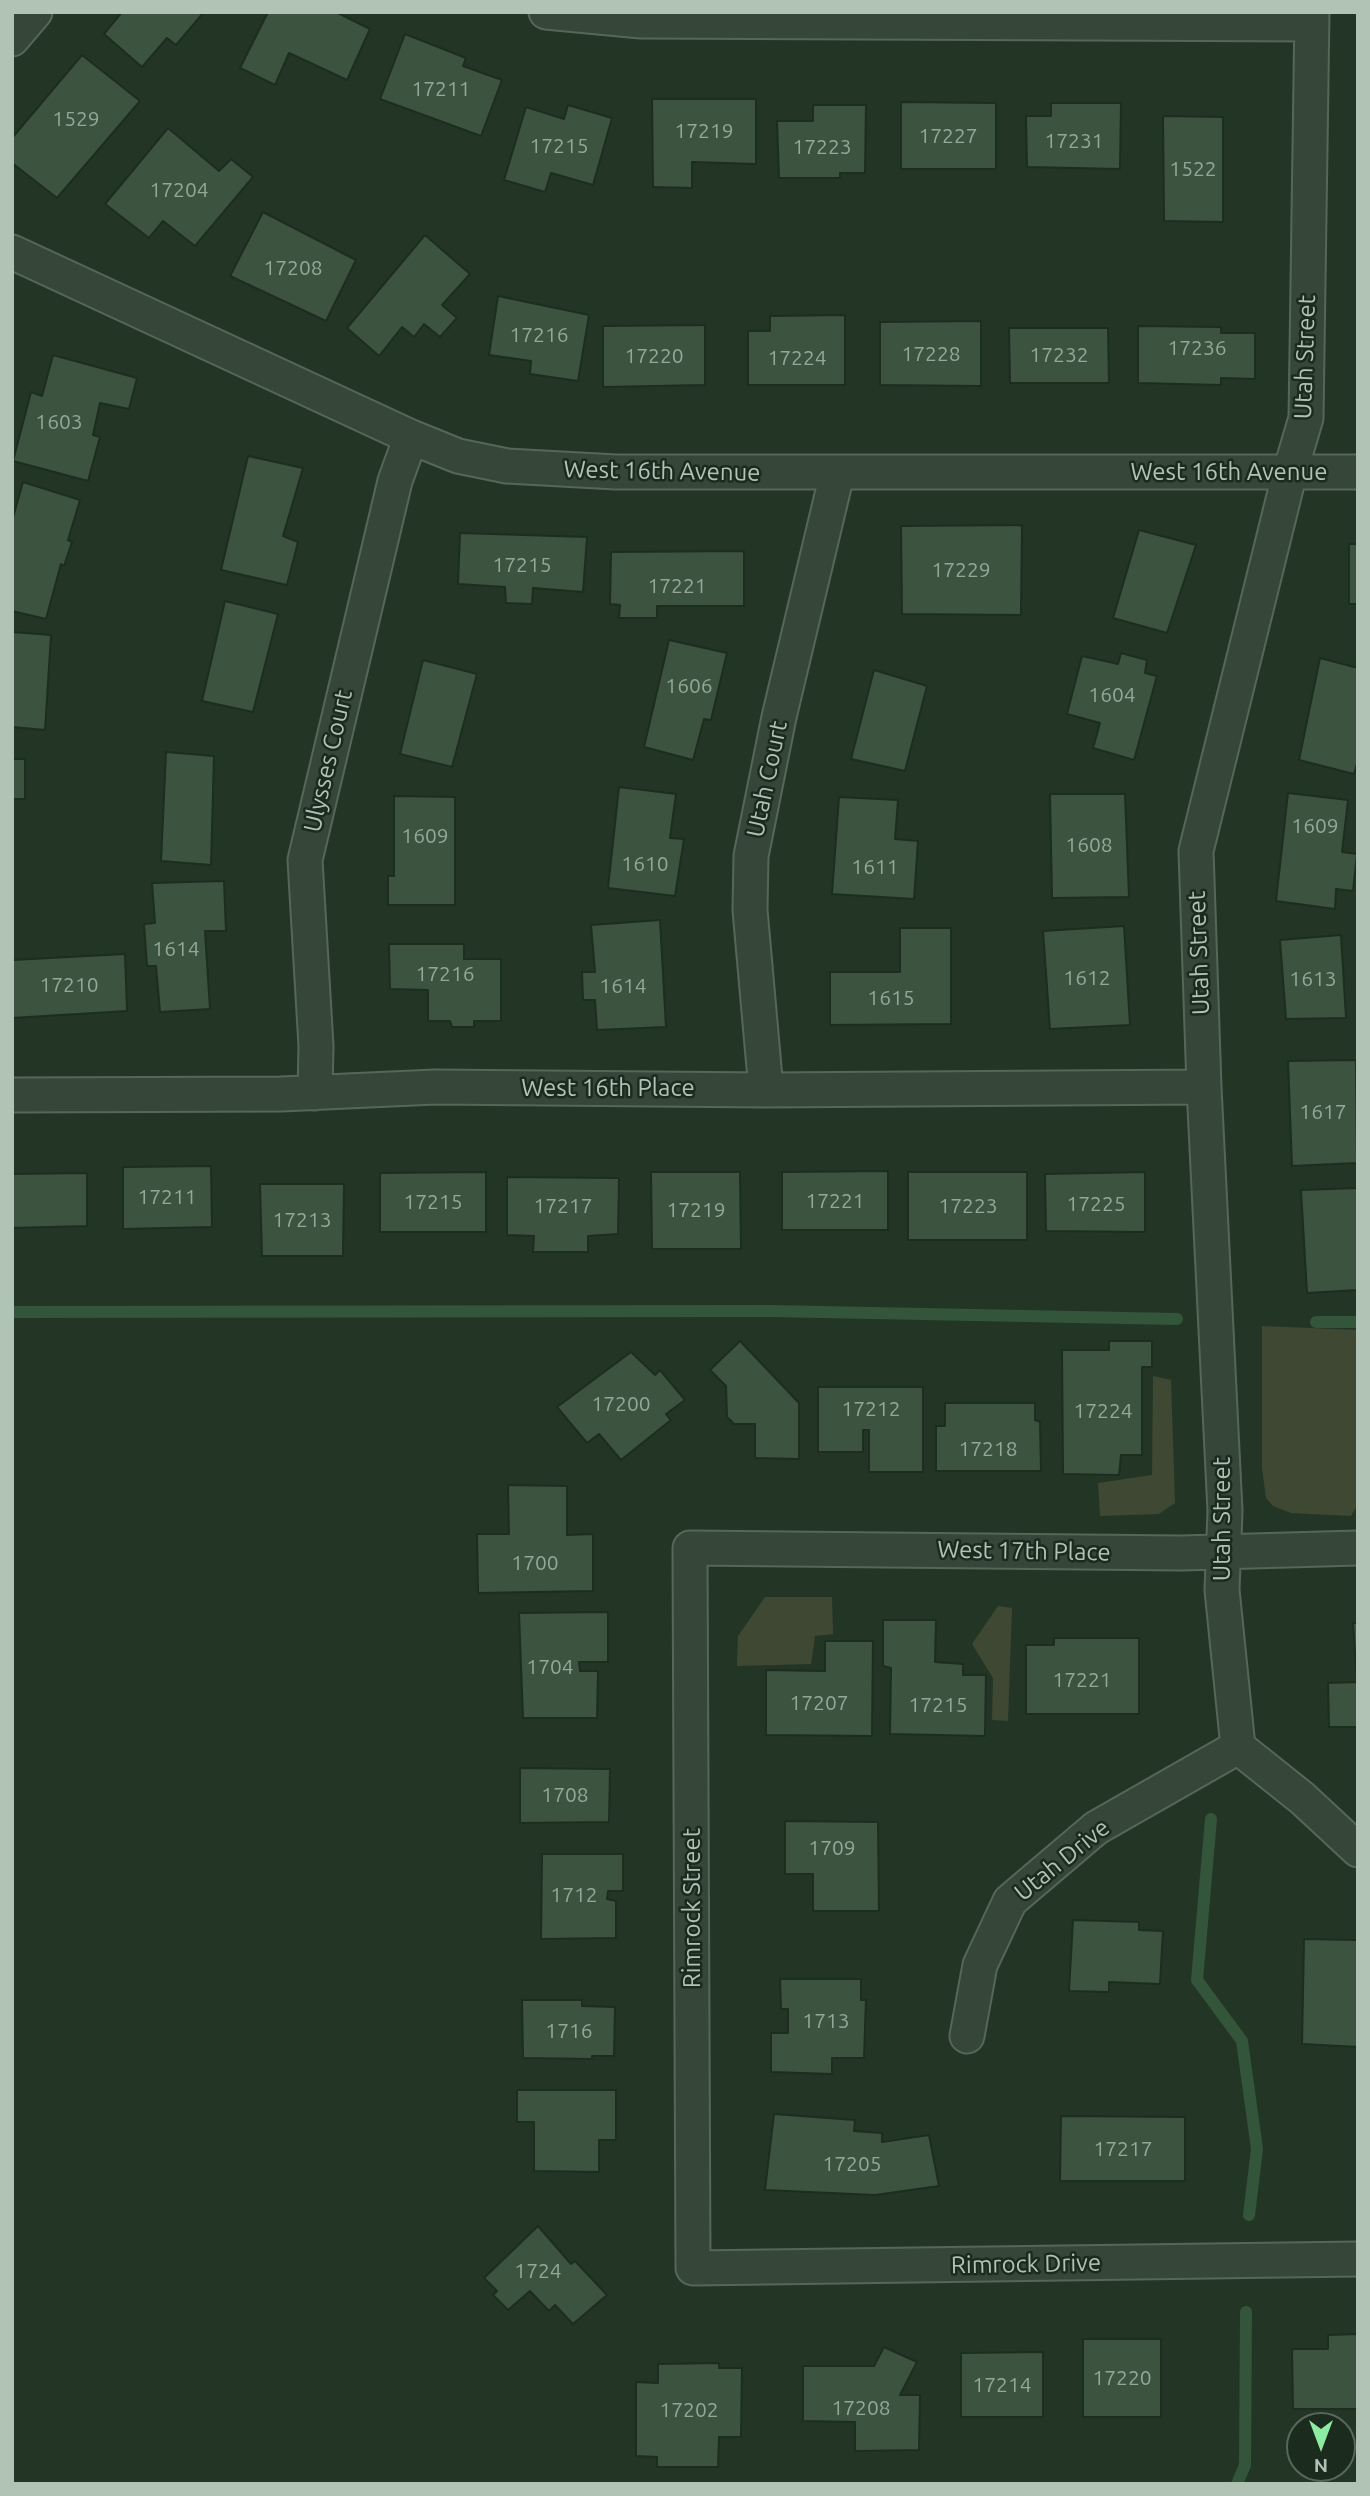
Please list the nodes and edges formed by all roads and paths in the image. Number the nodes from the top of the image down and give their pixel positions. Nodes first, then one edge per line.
1 (35, 12) edge
2 (545, 12) edge
3 (1312, 18) edge
4 (12, 39) edge
5 (12, 252) edge
6 (411, 437) junction
7 (1290, 472) junction
8 (1358, 472) edge
9 (837, 474) junction
10 (1203, 1087) junction
11 (766, 1090) junction
12 (315, 1093) junction
13 (12, 1095) edge
14 (690, 1548) joint
15 (1358, 1548) edge
16 (1224, 1551) junction
17 (1238, 1747) junction
18 (1358, 1850) edge
19 (967, 2036) dead end
20 (1358, 2259) edge
21 (693, 2268) joint

1 - 4 street
2 - 3 street
3 - 7 street, Utah Street
5 - 6 street, West 16th Avenue
6 - 9 street, West 16th Avenue
6 - 12 street, Ulysses Court
7 - 8 street, West 16th Avenue
7 - 9 street, West 16th Avenue
7 - 10 street, Utah Street
9 - 11 street, Utah Court
10 - 11 street, West 16th Place
10 - 16 street, Utah Street
11 - 12 street, West 16th Place
12 - 13 street, West 16th Place
14 - 16 street, West 17th Place
14 - 21 street, Rimrock Street
15 - 16 street, West 17th Place
16 - 17 street, Utah Street
17 - 18 street
17 - 19 street, Utah Drive
20 - 21 street, Rimrock Drive

